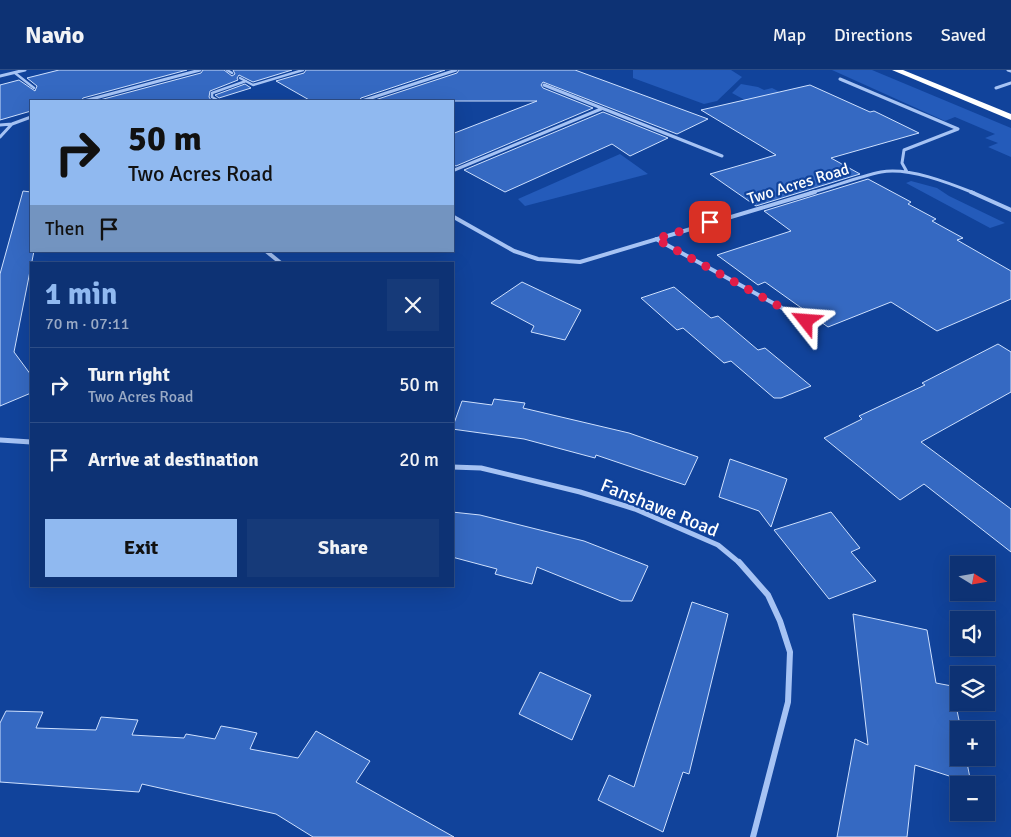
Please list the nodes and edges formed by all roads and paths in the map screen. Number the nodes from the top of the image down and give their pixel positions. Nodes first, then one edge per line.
1 (25, 70) edge
2 (200, 70) edge
3 (226, 70) edge
4 (303, 70) edge
5 (456, 70) edge
6 (896, 70) edge
7 (15, 72) junction
8 (232, 73) dead end
9 (0, 76) edge
10 (240, 78) dead end
11 (840, 79) dead end
12 (246, 81) junction
13 (1011, 83) edge
14 (544, 85) dead end
15 (34, 88) dead end
16 (996, 88) dead end
17 (88, 100) edge
18 (217, 100) edge
19 (365, 100) edge
20 (601, 109) junction
21 (30, 117) edge
22 (1011, 117) edge
23 (0, 124) edge
24 (12, 124) junction
25 (0, 137) edge
26 (722, 156) dead end
27 (454, 170) edge
28 (908, 172) junction
29 (1011, 210) edge
30 (454, 217) edge
31 (656, 239) junction
32 (267, 252) edge
33 (280, 262) edge
34 (806, 321) dead end
35 (0, 440) edge
36 (30, 442) edge
37 (454, 467) edge
38 (753, 837) edge

1 - 7 street
2 - 17 street
3 - 8 lane
4 - 12 lane
5 - 19 street
6 - 22 highway
7 - 9 street
7 - 15 lane
10 - 12 lane
11 - 28 street
12 - 18 lane
13 - 16 street
14 - 20 street
20 - 26 street
20 - 27 street
21 - 24 street
23 - 24 street
24 - 25 street
28 - 29 street, Two Acres Road
28 - 31 street, Two Acres Road
30 - 31 street, Two Acres Road
31 - 34 street
32 - 33 street
35 - 36 street
37 - 38 street, Fanshawe Road

